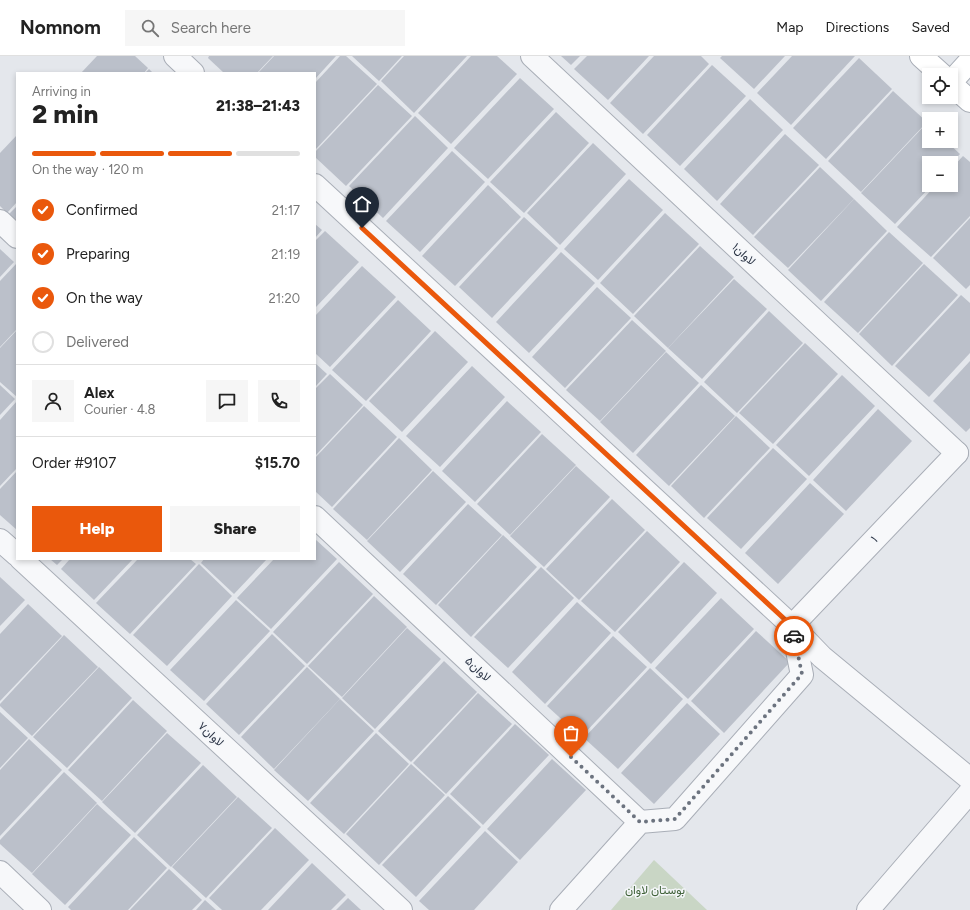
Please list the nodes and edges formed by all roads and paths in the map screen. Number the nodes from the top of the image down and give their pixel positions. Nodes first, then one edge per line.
1 (175, 56) edge
2 (532, 56) edge
3 (921, 56) edge
4 (970, 61) edge
5 (934, 68) edge
6 (192, 72) edge
7 (958, 75) edge
8 (958, 90) edge
9 (970, 101) edge
10 (316, 186) edge
11 (0, 221) edge
12 (16, 236) edge
13 (963, 453) edge
14 (316, 518) edge
15 (0, 540) edge
16 (16, 554) edge
17 (22, 560) edge
18 (792, 626) junction
19 (970, 779) edge
20 (970, 792) edge
21 (640, 822) junction
22 (0, 872) edge
23 (40, 910) edge
24 (401, 910) edge
25 (561, 910) edge
26 (868, 910) edge

1 - 6 street
2 - 13 street, ۱لاوان
3 - 5 main road
4 - 7 main road
8 - 9 main road
10 - 18 street
11 - 12 street
13 - 18 street, ۱
14 - 21 street, ۵لاوان
15 - 16 street
17 - 24 street, ۷لاوان
18 - 19 street
18 - 21 street
20 - 26 street
21 - 25 street
22 - 23 street

